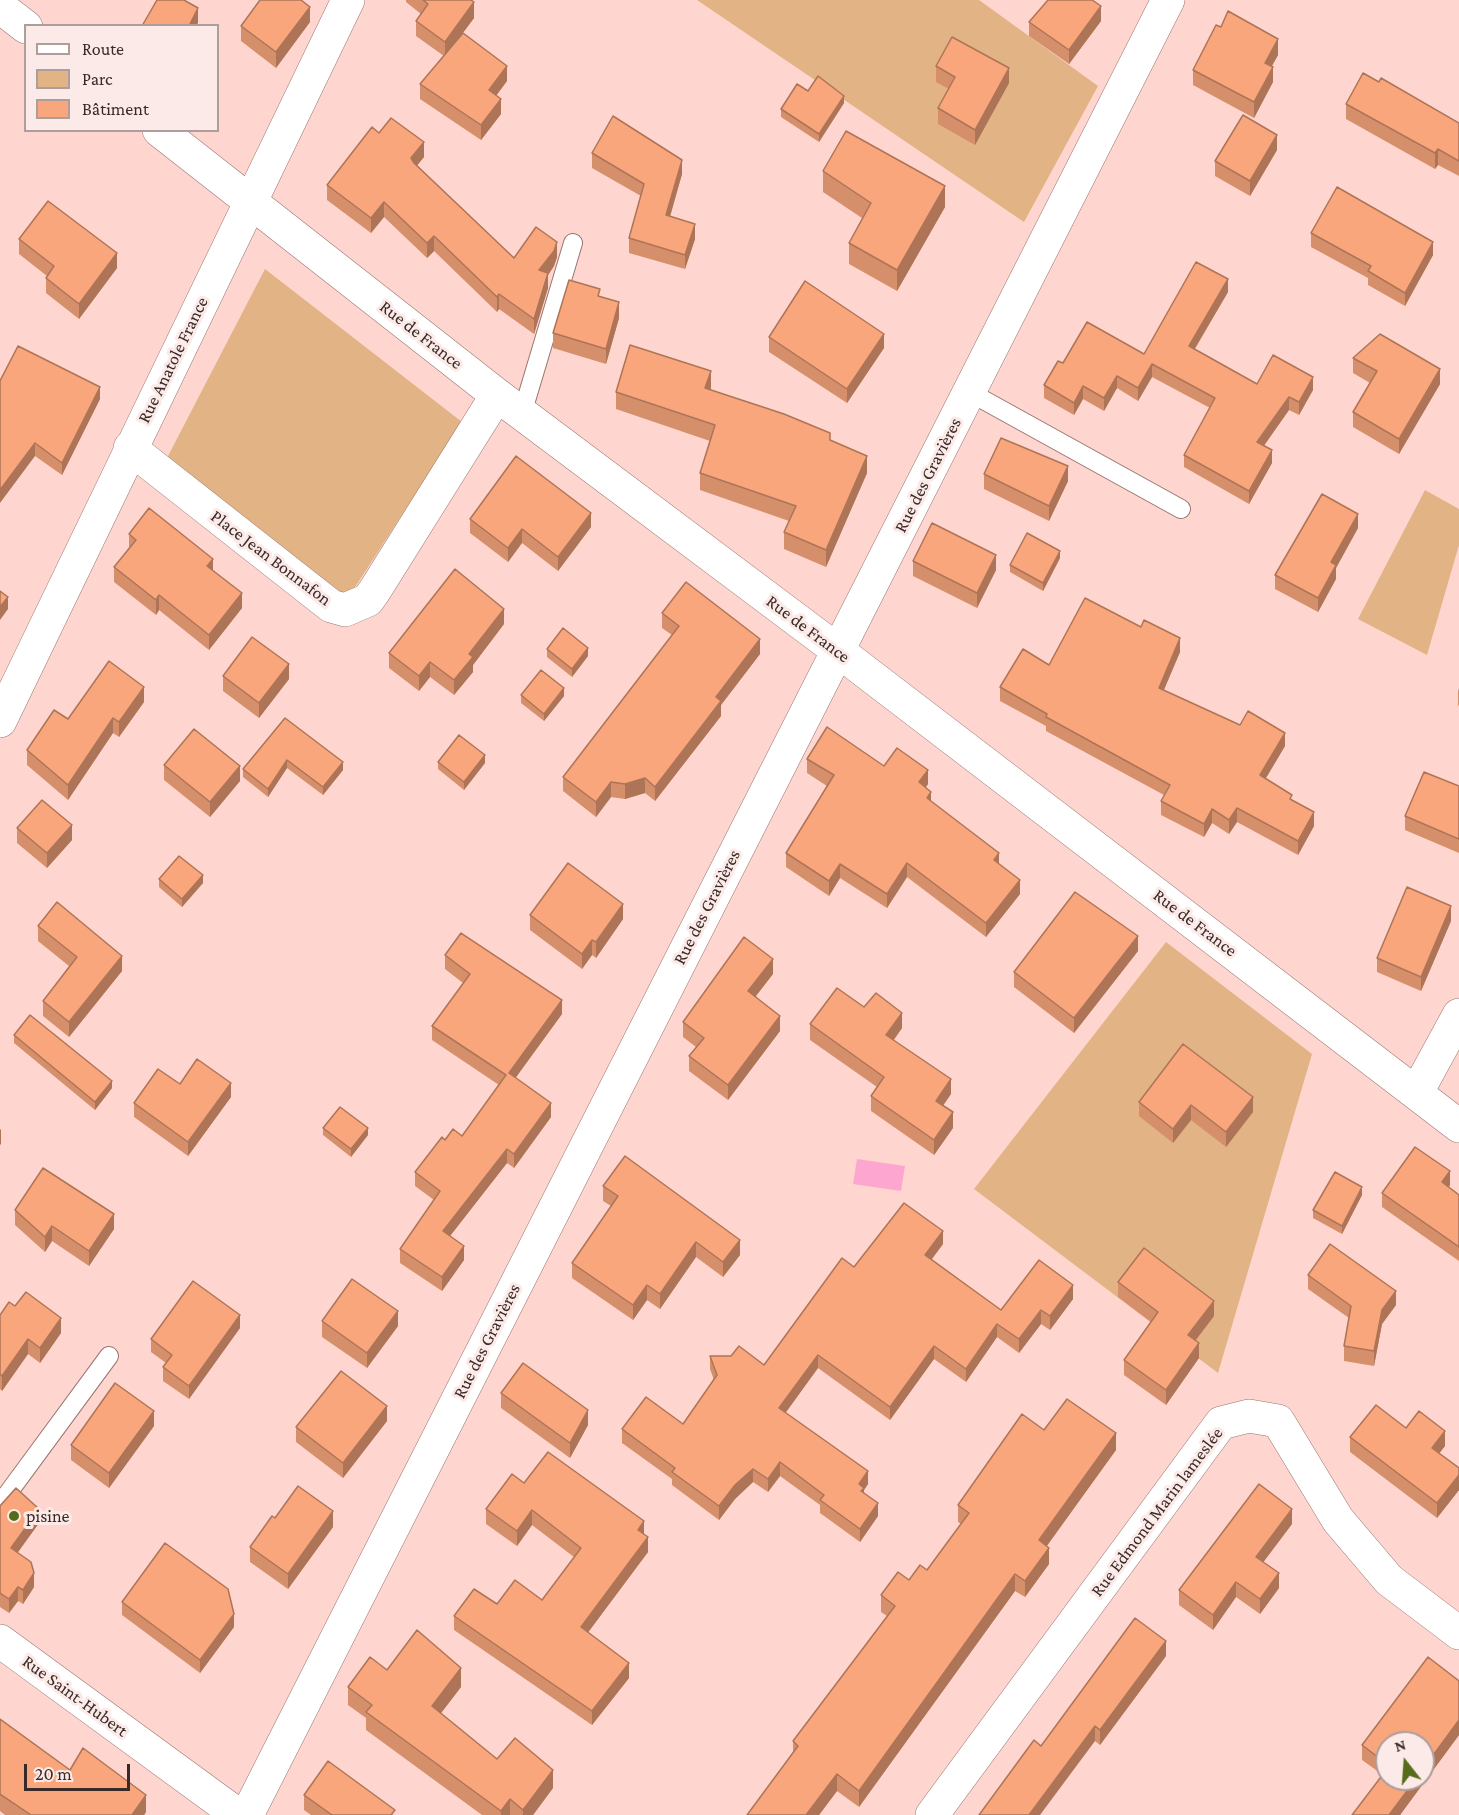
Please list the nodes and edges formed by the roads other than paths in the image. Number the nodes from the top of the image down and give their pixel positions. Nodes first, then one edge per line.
1 (348, 0) edge
2 (1168, 0) edge
3 (0, 7) edge
4 (24, 25) edge
5 (162, 132) edge
6 (250, 201) junction
7 (573, 243) dead end
8 (971, 393) junction
9 (510, 404) junction
10 (130, 448) junction
11 (1181, 509) dead end
12 (837, 650) junction
13 (0, 721) edge
14 (1459, 1015) edge
15 (1417, 1092) junction
16 (1459, 1126) edge
17 (109, 1356) dead end
18 (0, 1504) edge
19 (1459, 1633) edge
20 (0, 1641) edge
21 (238, 1815) edge
22 (247, 1815) edge
23 (932, 1815) edge

1 - 6 street, Rue Anatole France
2 - 8 street, Rue des Gravières
3 - 4 street
5 - 6 street, Rue de France
6 - 9 street, Rue de France
6 - 10 street, Rue Anatole France
7 - 9 lane
8 - 11 lane
8 - 12 street, Rue des Gravières
9 - 10 street, Place Jean Bonnafon
9 - 12 street, Rue de France
10 - 13 street, Rue Anatole France
12 - 15 street, Rue de France
12 - 22 street, Rue des Gravières
14 - 15 street
15 - 16 street, Rue de France
17 - 18 lane
19 - 23 street, Rue Edmond Marin lameslée
20 - 21 street, Rue Saint-Hubert

